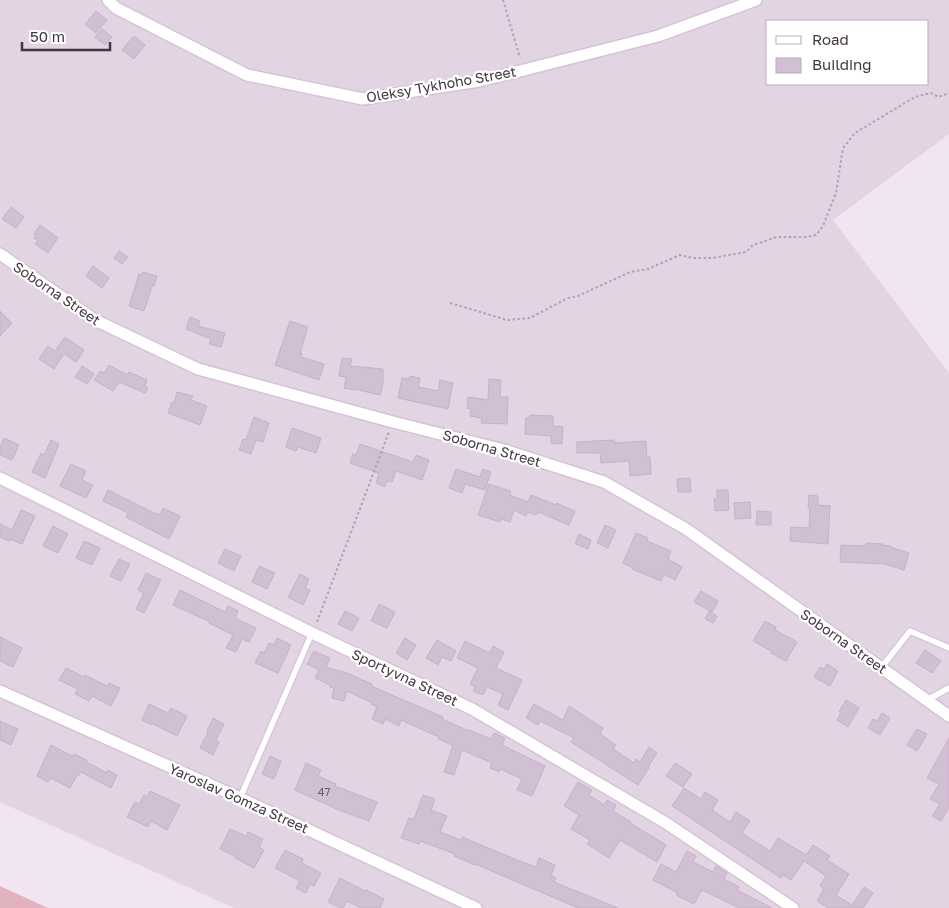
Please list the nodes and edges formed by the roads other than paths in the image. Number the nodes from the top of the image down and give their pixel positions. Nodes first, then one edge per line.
1 (108, 0) edge
2 (756, 0) edge
3 (0, 254) edge
4 (0, 478) edge
5 (312, 633) junction
6 (949, 648) edge
7 (881, 668) junction
8 (949, 688) edge
9 (0, 691) edge
10 (927, 700) junction
11 (949, 716) edge
12 (240, 798) junction
13 (476, 908) edge
14 (792, 908) edge

1 - 2 street, Oleksy Tykhoho Street
3 - 7 street, Soborna Street
4 - 5 street, Sportyvna Street
5 - 12 lane
5 - 14 street, Sportyvna Street
6 - 7 lane
7 - 10 street, Soborna Street
8 - 10 lane
9 - 12 street, Yaroslav Gomza Street
10 - 11 street, Soborna Street
12 - 13 street, Yaroslav Gomza Street

